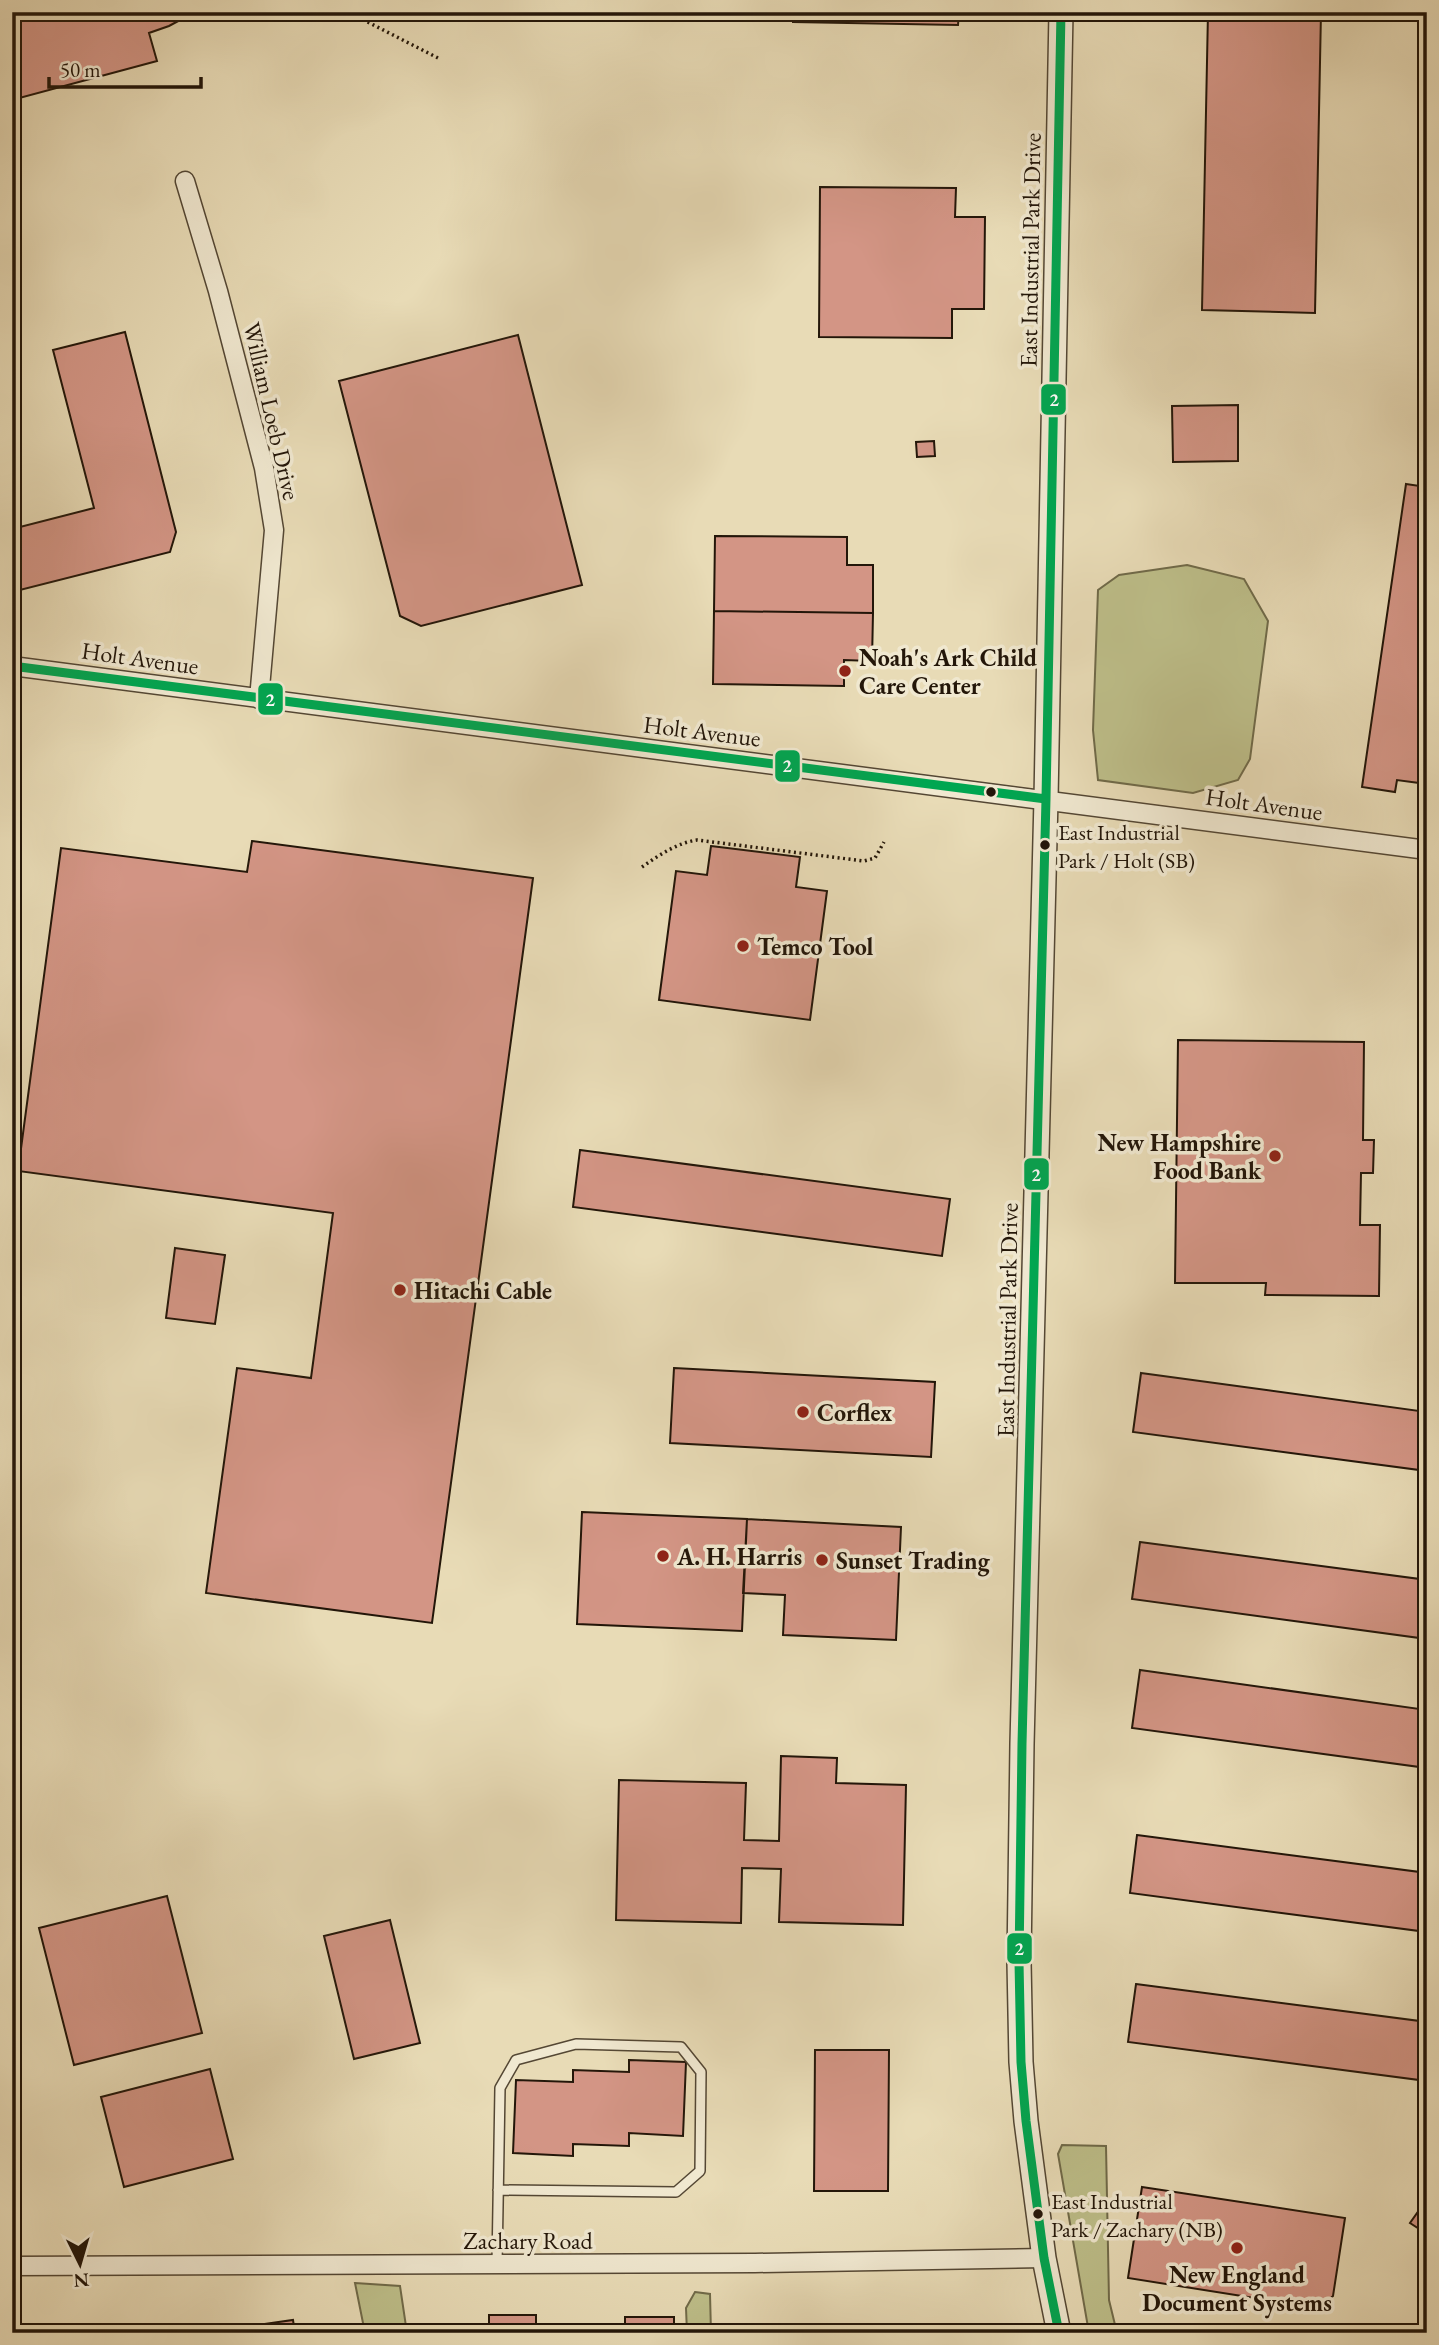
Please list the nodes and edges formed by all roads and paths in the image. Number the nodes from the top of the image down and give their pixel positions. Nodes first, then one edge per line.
1 (348, 12) edge
2 (1061, 12) edge
3 (440, 59) dead end
4 (185, 181) dead end
5 (12, 666) edge
6 (259, 699) junction
7 (1046, 799) junction
8 (884, 842) dead end
9 (1427, 850) edge
10 (642, 867) dead end
11 (498, 2190) junction
12 (1044, 2258) junction
13 (497, 2264) junction
14 (12, 2266) edge
15 (1059, 2333) edge

1 - 3 path
2 - 7 street, East Industrial Park Drive
4 - 6 street, William Loeb Drive
5 - 6 street, Holt Avenue
6 - 7 street, Holt Avenue
7 - 9 street, Holt Avenue
7 - 12 street, East Industrial Park Drive
8 - 10 path
11 - 11 lane
11 - 13 lane
12 - 13 street, Zachary Road
12 - 15 street, East Industrial Park Drive
13 - 14 street, Zachary Road

